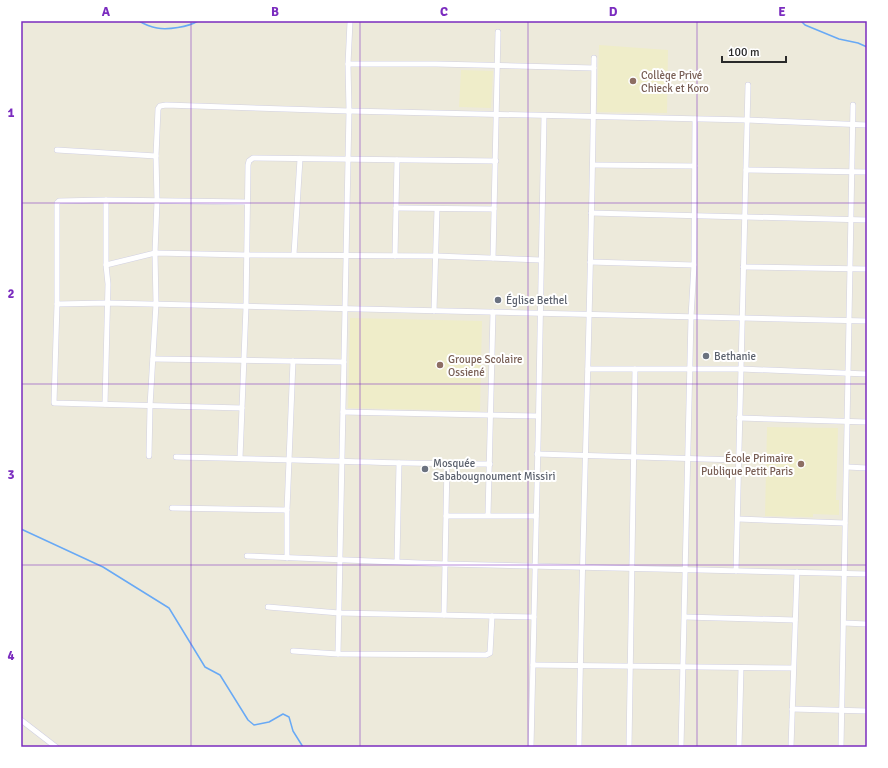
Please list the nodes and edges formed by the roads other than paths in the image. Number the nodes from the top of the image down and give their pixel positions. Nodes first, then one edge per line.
1 (350, 22) dead end
2 (498, 32) dead end
3 (594, 58) dead end
4 (348, 64) junction
5 (497, 66) junction
6 (594, 68) junction
7 (748, 85) dead end
8 (853, 105) dead end
9 (349, 112) junction
10 (496, 115) junction
11 (544, 116) junction
12 (594, 117) junction
13 (695, 119) junction
14 (747, 120) junction
15 (852, 125) junction
16 (867, 125) edge
17 (57, 150) dead end
18 (156, 156) junction
19 (300, 159) junction
20 (347, 159) junction
21 (398, 160) junction
22 (496, 161) junction
23 (593, 165) junction
24 (695, 166) junction
25 (746, 170) junction
26 (851, 172) junction
27 (867, 172) edge
28 (106, 200) junction
29 (157, 201) junction
30 (247, 202) junction
31 (396, 208) junction
32 (437, 209) junction
33 (494, 209) junction
34 (591, 213) junction
35 (694, 216) junction
36 (745, 216) junction
37 (850, 219) junction
38 (867, 220) edge
39 (155, 253) junction
40 (294, 254) junction
41 (246, 255) junction
42 (346, 256) junction
43 (395, 256) junction
44 (436, 256) junction
45 (493, 258) junction
46 (542, 260) junction
47 (590, 262) junction
48 (106, 265) junction
49 (694, 265) junction
50 (742, 267) junction
51 (848, 269) junction
52 (867, 269) edge
53 (107, 303) junction
54 (57, 304) junction
55 (156, 304) junction
56 (246, 306) junction
57 (345, 309) junction
58 (434, 311) junction
59 (493, 312) junction
60 (541, 313) junction
61 (589, 314) junction
62 (691, 317) junction
63 (742, 317) junction
64 (849, 320) junction
65 (867, 321) edge
66 (153, 359) junction
67 (244, 360) junction
68 (293, 361) junction
69 (344, 362) junction
70 (588, 369) junction
71 (635, 369) junction
72 (741, 369) junction
73 (690, 370) junction
74 (848, 373) junction
75 (867, 374) edge
76 (105, 404) junction
77 (150, 406) junction
78 (242, 408) junction
79 (343, 412) junction
80 (490, 415) junction
81 (538, 416) junction
82 (739, 418) junction
83 (847, 422) junction
84 (867, 422) edge
85 (537, 454) junction
86 (585, 455) junction
87 (149, 456) dead end
88 (176, 457) dead end
89 (633, 457) junction
90 (240, 458) junction
91 (689, 459) junction
92 (290, 460) junction
93 (738, 460) junction
94 (341, 462) junction
95 (399, 463) junction
96 (447, 464) junction
97 (490, 464) junction
98 (847, 467) junction
99 (867, 468) edge
100 (172, 508) dead end
101 (287, 510) junction
102 (488, 515) junction
103 (446, 516) junction
104 (536, 516) junction
105 (738, 519) junction
106 (846, 523) junction
107 (247, 556) dead end
108 (287, 558) junction
109 (340, 560) junction
110 (398, 561) junction
111 (445, 564) junction
112 (535, 566) junction
113 (583, 567) junction
114 (632, 568) junction
115 (686, 569) junction
116 (736, 571) junction
117 (797, 572) junction
118 (845, 573) junction
119 (867, 574) edge
120 (268, 607) dead end
121 (339, 613) junction
122 (444, 615) junction
123 (492, 616) junction
124 (534, 617) junction
125 (685, 617) junction
126 (795, 620) junction
127 (844, 623) junction
128 (867, 624) edge
129 (293, 651) dead end
130 (338, 654) junction
131 (533, 665) junction
132 (580, 666) junction
133 (630, 666) junction
134 (683, 667) junction
135 (741, 668) junction
136 (793, 668) junction
137 (792, 709) junction
138 (842, 710) junction
139 (867, 711) edge
140 (21, 720) edge
141 (44, 738) junction
142 (47, 747) edge
143 (56, 747) edge
144 (531, 747) edge
145 (579, 747) edge
146 (629, 747) edge
147 (682, 747) edge
148 (739, 747) edge
149 (791, 747) edge
150 (841, 747) edge

1 - 4 street
2 - 5 street
3 - 6 street
4 - 5 street
4 - 9 street
5 - 6 street
5 - 10 street
6 - 12 street
7 - 14 street
8 - 15 street
9 - 10 street
9 - 18 street
9 - 20 street
10 - 11 street
10 - 22 street
11 - 12 street
11 - 46 street
12 - 13 street
12 - 23 street
13 - 14 street
13 - 24 street
14 - 15 street
14 - 25 street
15 - 16 street
15 - 26 street
17 - 18 street
18 - 29 street
19 - 20 street
19 - 30 street
19 - 40 street
20 - 21 street
20 - 42 street
21 - 22 street
21 - 31 street
22 - 33 street
23 - 24 street
23 - 34 street
24 - 35 street
25 - 26 street
25 - 36 street
26 - 27 street
26 - 37 street
28 - 29 street
28 - 48 street
28 - 54 street
29 - 30 street
29 - 39 street
30 - 41 street
31 - 32 street
31 - 43 street
32 - 33 street
32 - 44 street
33 - 45 street
34 - 35 street
34 - 47 street
35 - 36 street
35 - 49 street
36 - 37 street
36 - 50 street
37 - 38 street
37 - 51 street
39 - 41 street
39 - 48 street
39 - 55 street
40 - 41 street
40 - 42 street
41 - 56 street
42 - 43 street
42 - 57 street
43 - 44 street
44 - 45 street
44 - 58 street
45 - 46 street
46 - 60 street
47 - 49 street
47 - 61 street
48 - 53 street
49 - 62 street
50 - 51 street
50 - 63 street
51 - 52 street
51 - 64 street
53 - 54 street
53 - 55 street
53 - 76 street
54 - 76 street
55 - 56 street
55 - 66 street
56 - 57 street
56 - 67 street
57 - 58 street
57 - 69 street
58 - 59 street
59 - 60 street
59 - 80 street
60 - 61 street
60 - 81 street
61 - 62 street
61 - 70 street
62 - 63 street
62 - 73 street
63 - 64 street
63 - 72 street
64 - 65 street
64 - 74 street
66 - 67 street
66 - 77 street
67 - 68 street
67 - 78 street
68 - 69 street
68 - 92 street
69 - 79 street
70 - 71 street
70 - 86 street
71 - 73 street
71 - 89 street
72 - 73 street
72 - 74 street
72 - 82 street
73 - 91 street
74 - 75 street
74 - 83 street
76 - 77 street
77 - 78 street
77 - 87 street
78 - 90 street
79 - 80 street
79 - 94 street
80 - 81 street
80 - 97 street
81 - 85 street
82 - 83 street
82 - 93 street
83 - 84 street
83 - 98 street
85 - 86 street
85 - 104 street
86 - 89 street
86 - 113 street
88 - 90 street
89 - 91 street
89 - 114 street
90 - 92 street
91 - 93 street
91 - 115 street
92 - 94 street
92 - 101 street
93 - 105 street
94 - 95 street
94 - 109 street
95 - 96 street
95 - 110 street
96 - 97 street
96 - 103 street
97 - 102 street
98 - 99 street
98 - 106 street
100 - 101 street
101 - 108 street
102 - 103 street
102 - 104 street
103 - 111 street
104 - 112 street
105 - 106 street
105 - 116 street
106 - 118 street
107 - 108 street
108 - 109 street
109 - 110 street
109 - 121 street
110 - 111 street
111 - 112 street
111 - 122 street
112 - 113 street
112 - 124 street
113 - 114 street
113 - 132 street
114 - 115 street
114 - 133 street
115 - 116 street
115 - 125 street
116 - 117 street
117 - 118 street
117 - 126 street
118 - 119 street
118 - 127 street
120 - 121 street
121 - 122 street
121 - 130 street
122 - 123 street
123 - 124 street
123 - 130 street
124 - 131 street
125 - 126 street
125 - 134 street
126 - 136 street
127 - 128 street
127 - 138 street
129 - 130 street
131 - 132 street
131 - 144 street
132 - 133 street
132 - 145 street
133 - 134 street
133 - 146 street
134 - 135 street
134 - 147 street
135 - 136 street
135 - 148 street
136 - 137 street
137 - 138 street
137 - 149 street
138 - 139 street
138 - 150 street
140 - 141 street
141 - 142 street
141 - 143 street

